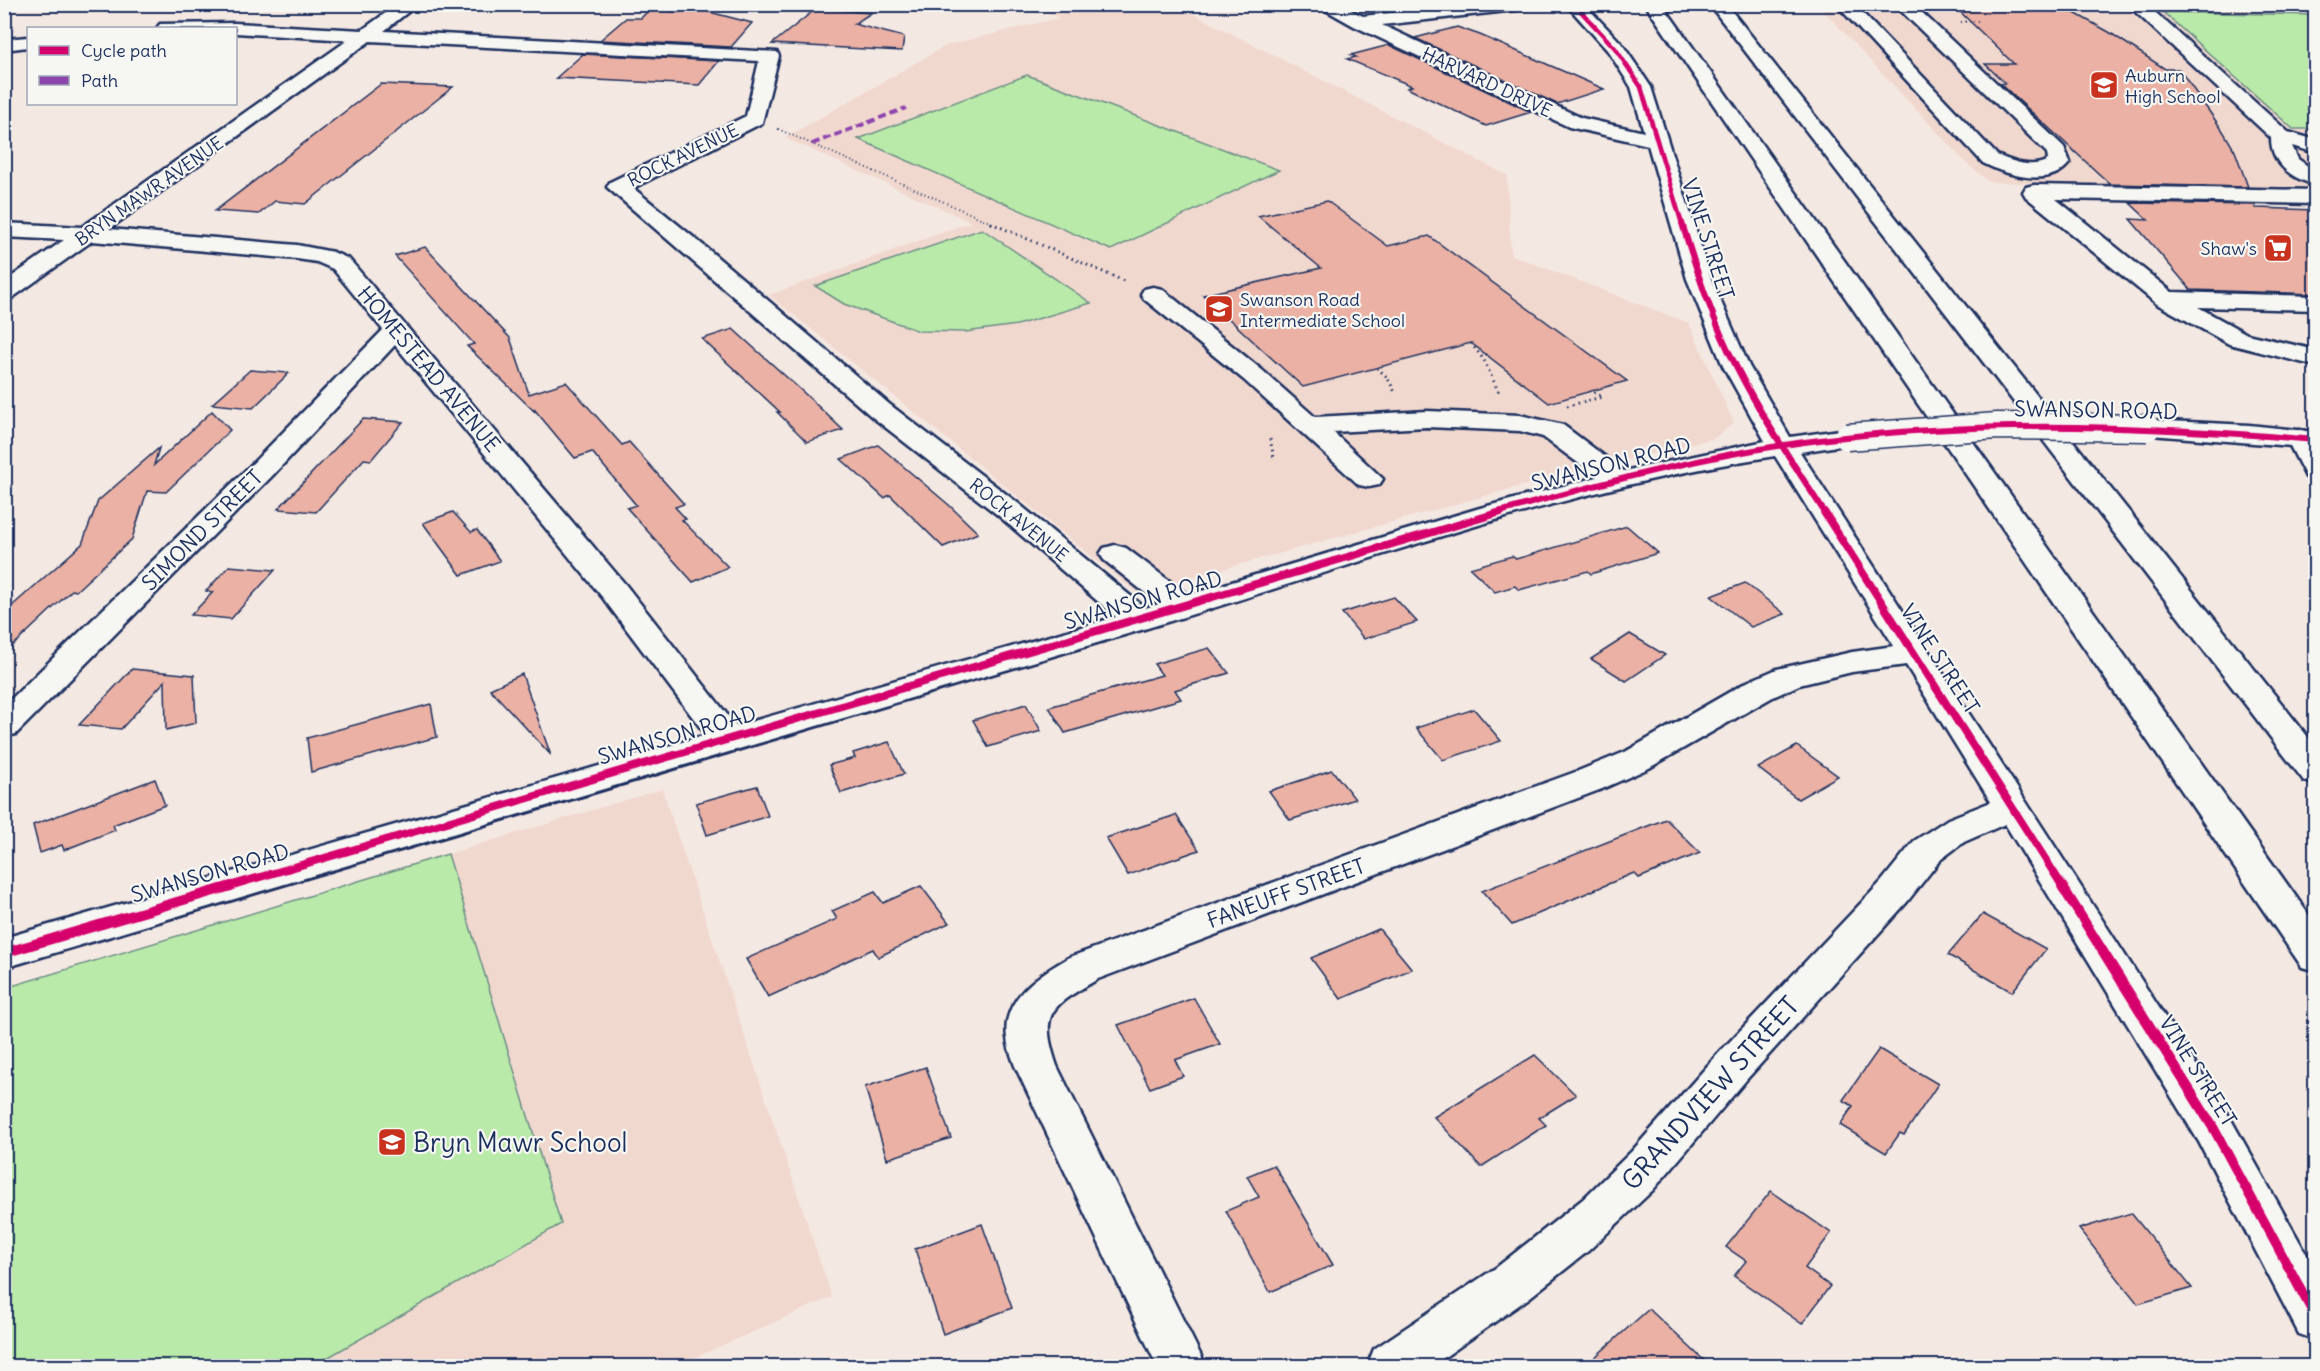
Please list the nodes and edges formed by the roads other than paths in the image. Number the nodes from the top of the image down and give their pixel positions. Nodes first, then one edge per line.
1 (410, 4) edge
2 (1323, 4) edge
3 (1526, 4) edge
4 (1574, 4) edge
5 (1653, 4) edge
6 (1717, 4) edge
7 (1844, 4) edge
8 (1902, 4) edge
9 (2135, 4) edge
10 (1485, 6) edge
11 (1360, 22) junction
12 (179, 24) edge
13 (221, 27) edge
14 (237, 28) edge
15 (366, 36) junction
16 (27, 42) edge
17 (4, 45) edge
18 (2281, 136) junction
19 (1659, 141) junction
20 (2316, 147) edge
21 (2005, 167) junction
22 (2316, 179) edge
23 (2034, 192) junction
24 (2316, 197) edge
25 (4, 230) edge
26 (88, 233) junction
27 (4, 293) edge
28 (1153, 294) road end
29 (2166, 299) junction
30 (2316, 303) edge
31 (396, 330) junction
32 (2316, 358) edge
33 (1310, 425) junction
34 (2308, 439) edge
35 (1781, 446) junction
36 (2316, 471) edge
37 (1369, 478) dead end
38 (1617, 478) junction
39 (1115, 554) dead end
40 (1183, 607) junction
41 (1138, 620) junction
42 (1914, 653) junction
43 (4, 726) edge
44 (727, 739) junction
45 (2316, 772) edge
46 (2013, 808) junction
47 (4, 953) edge
48 (2316, 956) edge
49 (2316, 1318) edge
50 (1182, 1366) edge
51 (1391, 1366) edge

1 - 15 main road, BRYN MAWR AVENUE
2 - 11 main road, HARVARD DRIVE
3 - 10 main road
4 - 19 main road, VINE STREET
5 - 48 main road
6 - 45 main road
7 - 21 main road
8 - 21 main road
9 - 18 main road
10 - 11 main road
11 - 19 main road, HARVARD DRIVE
12 - 13 main road, ROCK AVENUE
14 - 15 main road, ROCK AVENUE
15 - 26 main road, BRYN MAWR AVENUE
15 - 41 main road, ROCK AVENUE
16 - 17 main road
18 - 20 main road
18 - 22 main road
19 - 35 main road, VINE STREET
21 - 23 main road
23 - 24 main road
23 - 29 main road
25 - 26 main road, HOMESTEAD AVENUE
26 - 27 main road, BRYN MAWR AVENUE
26 - 31 main road, HOMESTEAD AVENUE
28 - 33 main road
29 - 30 main road
29 - 32 main road
31 - 43 main road, SIMOND STREET
31 - 44 main road, HOMESTEAD AVENUE
33 - 37 main road
33 - 38 main road
34 - 35 main road, SWANSON ROAD, bridge
34 - 36 main road
35 - 38 main road, SWANSON ROAD
35 - 42 main road, VINE STREET
38 - 40 main road, SWANSON ROAD
39 - 40 main road
40 - 41 main road, SWANSON ROAD
41 - 44 main road, SWANSON ROAD
42 - 46 main road, VINE STREET
42 - 50 main road, FANEUFF STREET
44 - 47 main road, SWANSON ROAD
46 - 49 main road, VINE STREET
46 - 51 main road, GRANDVIEW STREET

